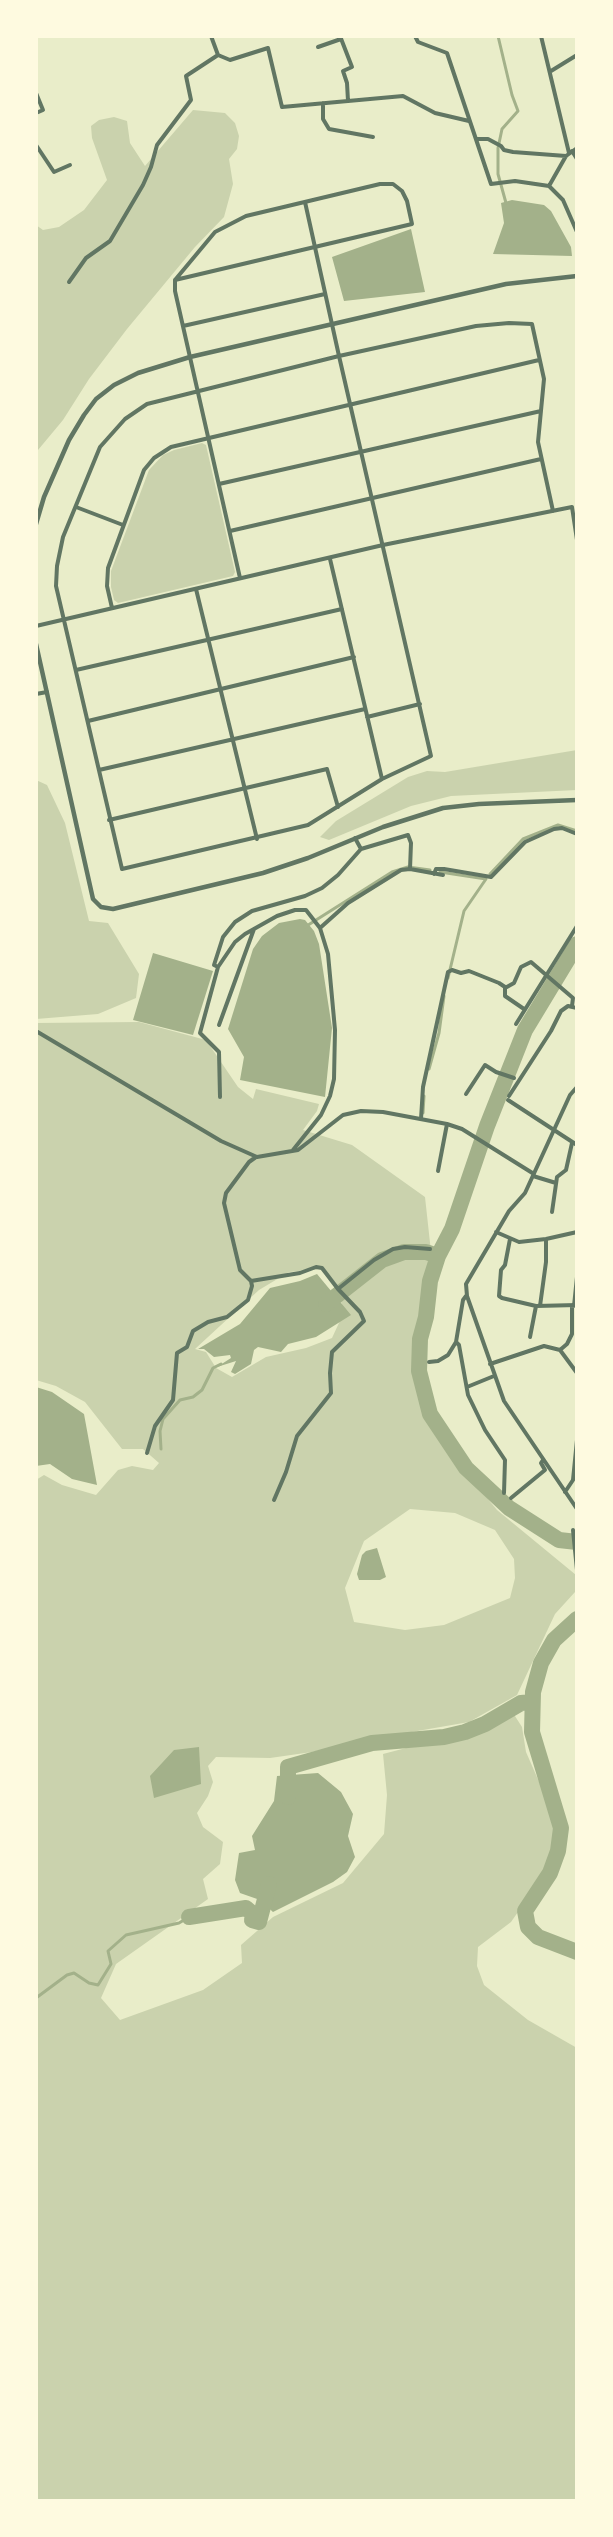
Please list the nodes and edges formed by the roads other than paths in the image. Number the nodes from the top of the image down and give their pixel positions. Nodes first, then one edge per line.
1 (211, 36) edge
2 (415, 36) edge
3 (541, 36) edge
4 (340, 37) edge
5 (318, 47) dead end
6 (218, 55) junction
7 (577, 55) edge
8 (551, 71) junction
9 (36, 93) edge
10 (348, 101) junction
11 (323, 103) junction
12 (36, 113) edge
13 (469, 121) junction
14 (373, 137) dead end
15 (476, 140) junction
16 (36, 145) edge
17 (577, 148) edge
18 (569, 154) junction
19 (577, 159) edge
20 (70, 165) dead end
21 (549, 186) junction
22 (305, 202) junction
23 (577, 232) edge
24 (315, 247) junction
25 (577, 276) edge
26 (175, 280) junction
27 (69, 282) dead end
28 (325, 294) junction
29 (332, 325) junction
30 (183, 326) junction
31 (190, 357) junction
32 (339, 357) junction
33 (539, 360) junction
34 (198, 390) junction
35 (350, 404) junction
36 (541, 411) junction
37 (208, 437) junction
38 (361, 452) junction
39 (541, 459) junction
40 (219, 484) junction
41 (44, 497) junction
42 (36, 498) edge
43 (372, 498) junction
44 (76, 507) junction
45 (553, 511) junction
46 (36, 524) edge
47 (123, 525) junction
48 (230, 531) junction
49 (577, 540) edge
50 (383, 545) junction
51 (330, 559) junction
52 (240, 578) junction
53 (196, 589) junction
54 (112, 608) junction
55 (342, 609) junction
56 (63, 620) junction
57 (36, 626) edge
58 (209, 640) junction
59 (36, 644) edge
60 (354, 657) junction
61 (76, 670) junction
62 (221, 689) junction
63 (47, 692) junction
64 (36, 694) edge
65 (420, 704) junction
66 (365, 709) junction
67 (367, 717) junction
68 (88, 721) junction
69 (233, 739) junction
70 (99, 770) junction
71 (382, 779) junction
72 (245, 789) junction
73 (577, 800) edge
74 (338, 807) junction
75 (109, 820) junction
76 (577, 834) edge
77 (356, 838) junction
78 (257, 839) junction
79 (361, 849) junction
80 (410, 869) junction
81 (434, 874) junction
82 (443, 875) dead end
83 (577, 926) edge
84 (254, 928) junction
85 (320, 928) junction
86 (219, 967) junction
87 (546, 974) junction
88 (505, 987) junction
89 (575, 1007) edge
90 (524, 1009) junction
91 (516, 1024) dead end
92 (219, 1025) dead end
93 (36, 1031) edge
94 (514, 1078) dead end
95 (576, 1090) edge
96 (466, 1094) dead end
97 (220, 1096) dead end
98 (421, 1119) junction
99 (447, 1124) junction
100 (554, 1130) junction
101 (575, 1144) edge
102 (292, 1151) junction
103 (257, 1157) junction
104 (438, 1171) dead end
105 (533, 1175) junction
106 (556, 1183) junction
107 (552, 1212) dead end
108 (496, 1232) junction
109 (577, 1232) edge
110 (510, 1239) junction
111 (546, 1239) junction
112 (430, 1249) dead end
113 (577, 1277) edge
114 (251, 1281) junction
115 (338, 1288) junction
116 (467, 1296) junction
117 (538, 1306) junction
118 (574, 1306) edge
119 (530, 1337) dead end
120 (456, 1342) junction
121 (560, 1350) junction
122 (429, 1362) dead end
123 (490, 1364) junction
124 (577, 1373) edge
125 (494, 1376) junction
126 (467, 1387) junction
127 (577, 1440) edge
128 (147, 1453) dead end
129 (543, 1460) junction
130 (573, 1480) junction
131 (577, 1484) edge
132 (565, 1492) junction
133 (504, 1493) dead end
134 (511, 1498) dead end
135 (274, 1500) dead end
136 (577, 1509) edge
137 (573, 1530) dead end
138 (577, 1570) edge

1 - 6 street
2 - 13 street
3 - 8 street
4 - 5 street
4 - 10 street
6 - 11 street
6 - 27 street
7 - 8 street
8 - 18 street
9 - 12 street
10 - 11 street
10 - 13 street
11 - 14 street
13 - 15 street
15 - 18 street
15 - 21 street
16 - 20 street
17 - 18 street
18 - 19 street
18 - 21 street
21 - 23 street
22 - 24 street
22 - 24 street
22 - 26 street
24 - 26 street
24 - 28 street
25 - 29 street
26 - 30 street
28 - 29 street
28 - 30 street
29 - 31 street
29 - 32 street
30 - 31 street
31 - 34 street
31 - 41 street
32 - 33 street
32 - 34 street
32 - 35 street
33 - 35 street
33 - 36 street
34 - 37 street
34 - 44 street
35 - 37 street
35 - 38 street
36 - 38 street
36 - 39 street
37 - 40 street
37 - 47 street
38 - 40 street
38 - 43 street
39 - 43 street
39 - 45 street
40 - 48 street
41 - 42 street
41 - 46 street
43 - 48 street
43 - 50 street
44 - 47 street
44 - 56 street
45 - 49 street
45 - 50 street
47 - 54 street
48 - 52 street
50 - 51 street
50 - 65 street
51 - 52 street
51 - 55 street
52 - 53 street
53 - 54 street
53 - 58 street
54 - 56 street
55 - 58 street
55 - 60 street
56 - 57 street
56 - 61 street
58 - 61 street
58 - 62 street
59 - 63 street
60 - 62 street
60 - 66 street
61 - 68 street
62 - 68 street
62 - 69 street
63 - 64 street
63 - 77 street
65 - 67 street
65 - 71 street
66 - 67 street
66 - 69 street
67 - 71 street
68 - 70 street
69 - 70 street
69 - 72 street
70 - 75 street
71 - 74 street
72 - 74 street
72 - 75 street
72 - 78 street
73 - 77 street
74 - 78 street
75 - 78 street
76 - 81 street
77 - 79 street
79 - 80 street
79 - 86 street
80 - 81 street
80 - 85 street
81 - 82 street
83 - 87 street
84 - 85 street
84 - 86 street
84 - 92 street
85 - 102 street
86 - 97 street
87 - 88 street
87 - 89 street
87 - 90 street
88 - 90 street
88 - 98 street
89 - 100 street
90 - 91 street
93 - 103 street
94 - 96 street
95 - 100 street
98 - 99 street
98 - 102 street
99 - 104 street
99 - 105 street
100 - 101 street
100 - 105 street
101 - 106 street
102 - 103 street
103 - 114 street
105 - 106 street
105 - 108 street
106 - 107 street
108 - 110 street
108 - 116 street
109 - 111 street
110 - 111 street
110 - 117 street
111 - 117 street
112 - 115 street
113 - 118 street
114 - 115 street
114 - 128 street
115 - 135 street
116 - 120 street
116 - 123 street
117 - 118 street
117 - 119 street
118 - 121 street
120 - 122 street
120 - 126 street
121 - 123 street
121 - 124 street
123 - 125 street
125 - 126 street
125 - 129 street
126 - 133 street
127 - 130 street
129 - 132 street
129 - 134 street
130 - 131 street
130 - 132 street
132 - 136 street
137 - 138 street

